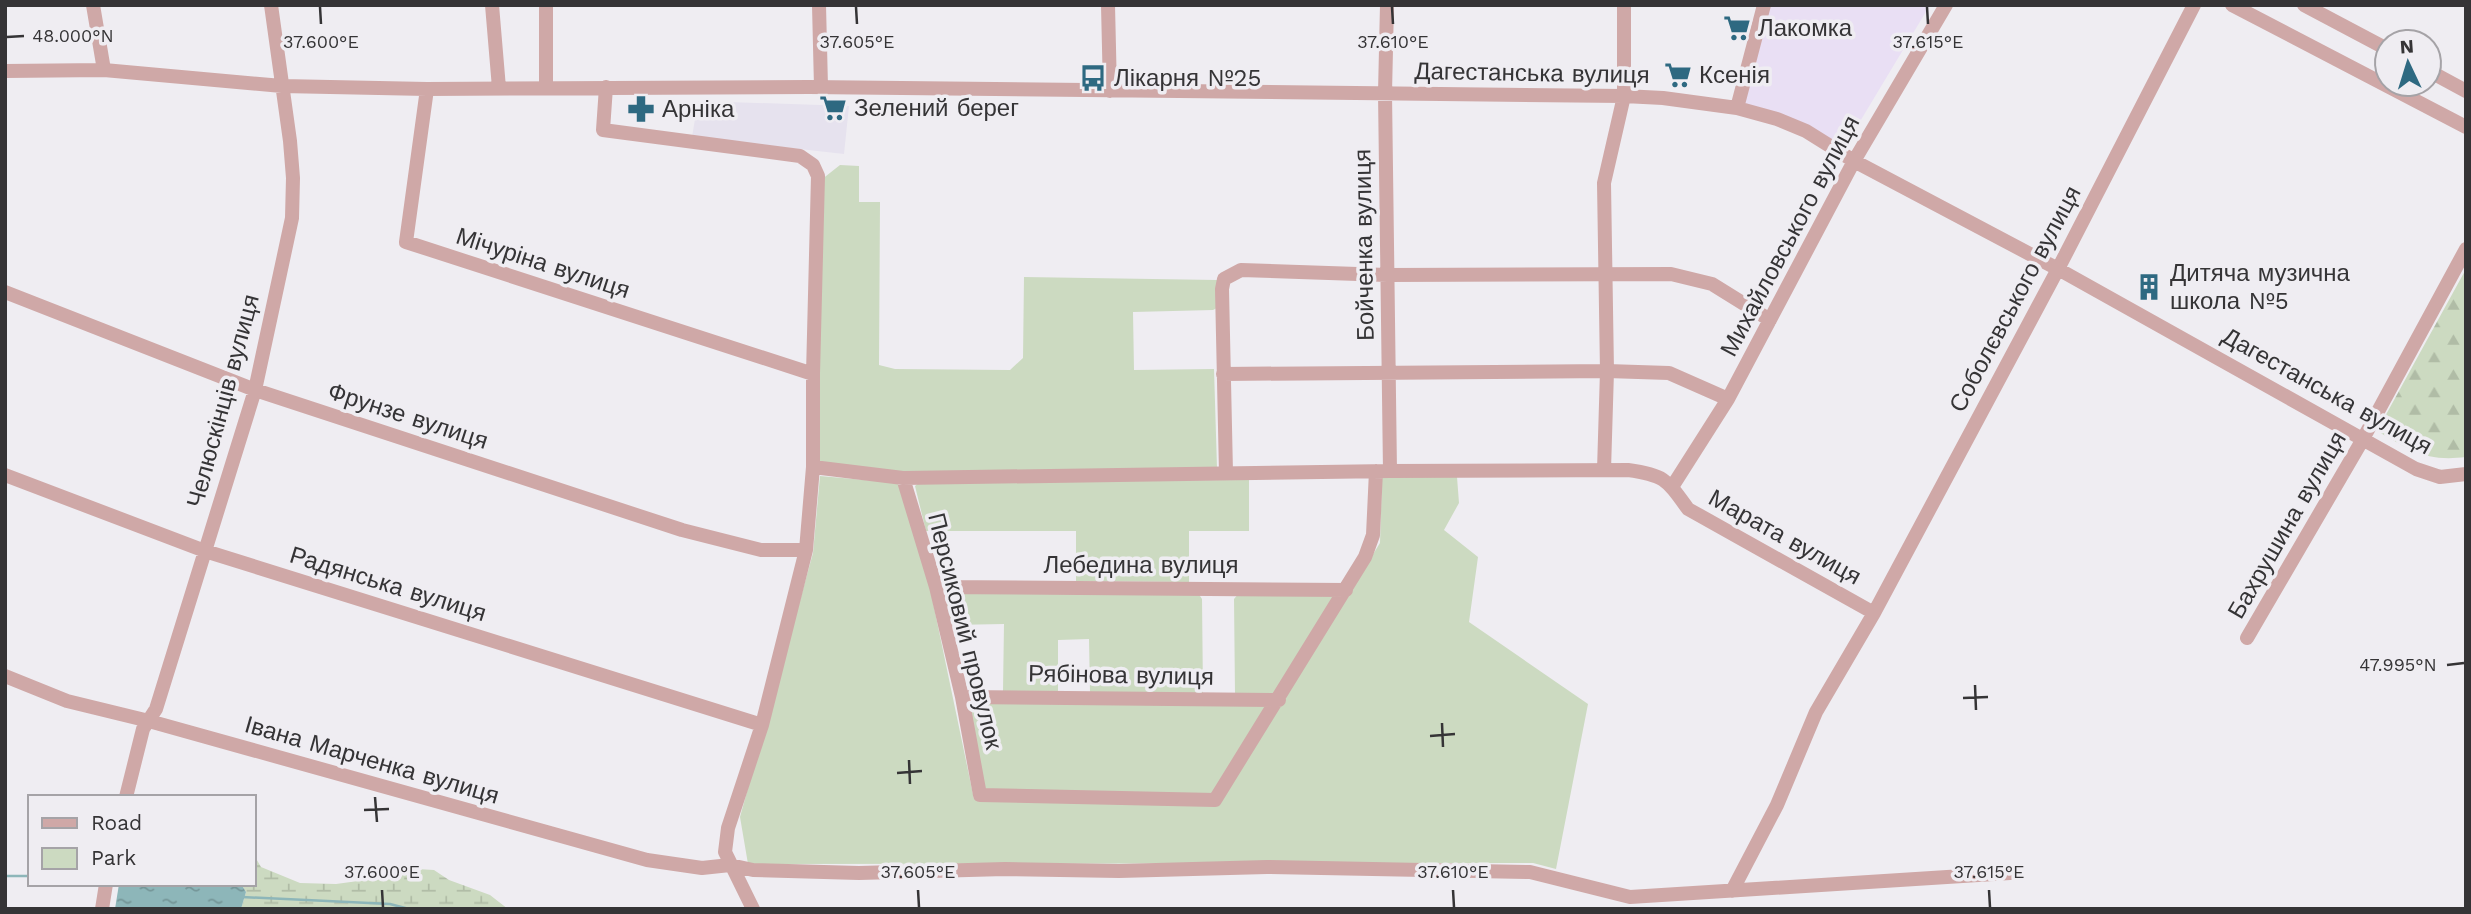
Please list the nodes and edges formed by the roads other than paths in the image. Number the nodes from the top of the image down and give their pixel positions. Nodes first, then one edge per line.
1 (93, 5) edge
2 (271, 5) edge
3 (492, 5) edge
4 (546, 5) edge
5 (819, 5) edge
6 (1108, 5) edge
7 (1387, 5) edge
8 (1624, 5) edge
9 (1764, 5) edge
10 (1946, 5) edge
11 (2194, 5) edge
12 (2232, 5) edge
13 (2304, 5) edge
14 (2373, 42) edge
15 (104, 70) junction
16 (5, 71) edge
17 (2443, 79) edge
18 (282, 86) junction
19 (606, 87) junction
20 (821, 87) junction
21 (499, 88) junction
22 (546, 88) junction
23 (427, 89) junction
24 (1110, 91) junction
25 (2466, 91) edge
26 (1385, 93) junction
27 (1624, 96) junction
28 (1737, 108) junction
29 (2466, 127) edge
30 (1854, 161) junction
31 (2466, 249) edge
32 (2058, 269) junction
33 (1605, 273) junction
34 (1387, 275) junction
35 (5, 292) edge
36 (1770, 320) junction
37 (1607, 371) junction
38 (813, 374) junction
39 (1223, 374) junction
40 (1388, 374) junction
41 (255, 390) junction
42 (1728, 399) junction
43 (2362, 439) junction
44 (813, 467) junction
45 (1604, 470) junction
46 (1383, 471) junction
47 (1226, 473) junction
48 (2466, 474) edge
49 (5, 475) edge
50 (903, 478) junction
51 (1672, 487) junction
52 (806, 550) junction
53 (205, 551) junction
54 (936, 587) junction
55 (1346, 590) junction
56 (1874, 613) junction
57 (2247, 638) dead end
58 (5, 676) edge
59 (962, 697) junction
60 (1279, 700) junction
61 (149, 721) junction
62 (762, 724) junction
63 (126, 795) edge
64 (1215, 800) joint
65 (730, 865) junction
66 (2010, 873) dead end
67 (106, 886) edge
68 (1732, 891) junction
69 (102, 909) edge
70 (753, 909) edge

1 - 15 street
2 - 18 street, Челюскінців вулиця
3 - 21 street
4 - 22 street
5 - 20 street
6 - 24 street
7 - 26 street, Бойченка вулиця
8 - 27 street
9 - 28 street
10 - 30 street, Михайловського вулиця
11 - 32 street, Соболєвського вулиця
12 - 29 street
13 - 14 street
15 - 16 street, Дагестанська вулиця
15 - 18 street, Дагестанська вулиця
17 - 25 street
18 - 23 street, Дагестанська вулиця
18 - 41 street, Челюскінців вулиця
19 - 20 street, Дагестанська вулиця
19 - 22 street, Дагестанська вулиця
19 - 38 street
20 - 24 street, Дагестанська вулиця
21 - 22 street, Дагестанська вулиця
21 - 23 street, Дагестанська вулиця
23 - 38 street, Мічуріна вулиця
24 - 26 street, Дагестанська вулиця
26 - 27 street, Дагестанська вулиця
26 - 34 street, Бойченка вулиця
27 - 28 street, Дагестанська вулиця
27 - 33 street
28 - 30 street, Дагестанська вулиця
30 - 32 street, Дагестанська вулиця
30 - 36 street, Михайловського вулиця
31 - 43 street, Бахрушина вулиця
32 - 43 street, Дагестанська вулиця
32 - 56 street, Соболєвського вулиця
33 - 34 street
33 - 36 street
33 - 37 street
34 - 39 street
34 - 40 street, Бойченка вулиця
35 - 41 street, Фрунзе вулиця
36 - 42 street, Михайловського вулиця
37 - 40 street
37 - 42 street
37 - 45 street
38 - 44 street
39 - 40 street
39 - 47 street
40 - 46 street, Бойченка вулиця
41 - 52 street, Фрунзе вулиця
41 - 53 street, Челюскінців вулиця
42 - 51 street, Михайловського вулиця
43 - 48 street, Дагестанська вулиця
43 - 57 street, Бахрушина вулиця
44 - 50 street, Марата вулиця
44 - 52 street
45 - 46 street, Марата вулиця
45 - 51 street, Марата вулиця
46 - 47 street, Марата вулиця
46 - 55 street, Бойченка вулиця
47 - 50 street, Марата вулиця
49 - 53 street, Радянська вулиця
50 - 54 street, Персиковий провулок
51 - 56 street, Марата вулиця
52 - 62 street
53 - 61 street, Челюскінців вулиця
53 - 62 street, Радянська вулиця
54 - 55 street, Лебедина вулиця
54 - 59 street, Персиковий провулок
55 - 60 street, Бойченка вулиця
56 - 68 street, Соболєвського вулиця
58 - 61 street, Івана Марченка вулиця
59 - 60 street, Рябінова вулиця
59 - 64 street, Персиковий провулок
60 - 64 street, Бойченка вулиця
61 - 63 street, Челюскінців вулиця
61 - 65 street, Івана Марченка вулиця
62 - 65 street
65 - 68 street, Івана Марченка вулиця
65 - 70 street
66 - 68 street, Івана Марченка вулиця
67 - 69 street

